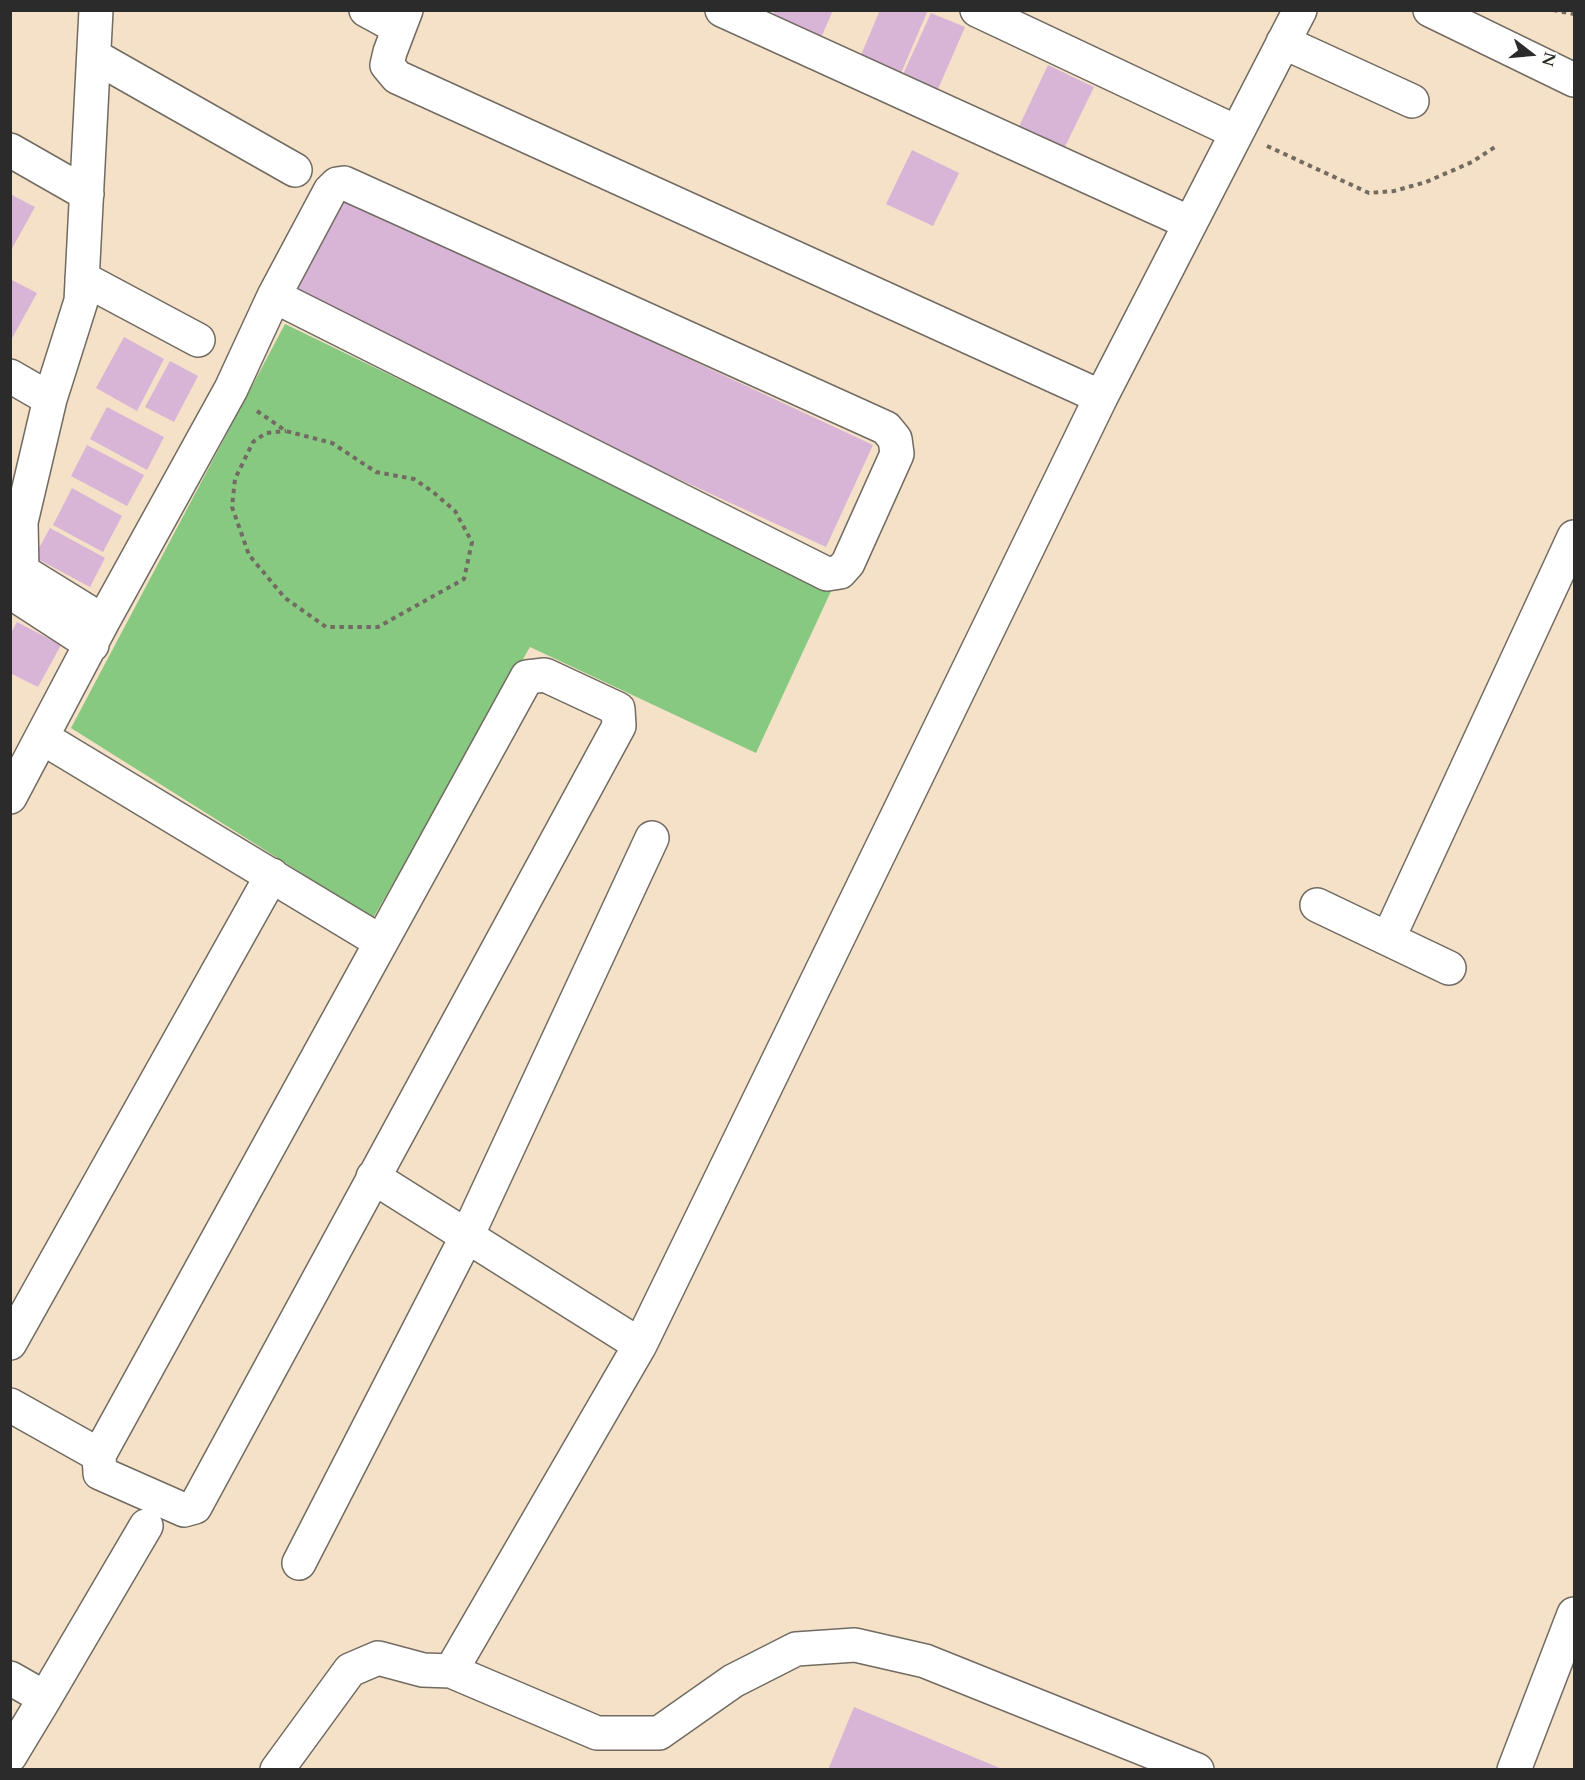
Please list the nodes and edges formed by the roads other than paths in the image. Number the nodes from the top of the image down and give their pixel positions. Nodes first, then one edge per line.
1 (96, 10) edge
2 (366, 10) edge
3 (722, 10) edge
4 (977, 10) edge
5 (1300, 10) edge
6 (1430, 10) edge
7 (403, 19) edge
8 (1283, 42) junction
9 (94, 56) junction
10 (1575, 80) edge
11 (1412, 101) dead end
12 (1236, 132) junction
13 (10, 150) edge
14 (295, 170) dead end
15 (87, 194) junction
16 (1190, 223) junction
17 (82, 278) junction
18 (274, 296) junction
19 (198, 340) dead end
20 (10, 376) edge
21 (1101, 397) junction
22 (50, 399) junction
23 (1575, 537) edge
24 (15, 585) edge
25 (98, 633) junction
26 (42, 738) junction
27 (10, 797) edge
28 (652, 838) dead end
29 (272, 875) junction
30 (1317, 905) dead end
31 (1388, 939) junction
32 (381, 942) junction
33 (1449, 968) dead end
34 (373, 1177) junction
35 (467, 1236) junction
36 (10, 1343) edge
37 (640, 1345) junction
38 (10, 1406) edge
39 (99, 1455) junction
40 (146, 1526) dead end
41 (299, 1563) dead end
42 (1575, 1614) edge
43 (451, 1671) junction
44 (10, 1678) edge
45 (45, 1698) junction
46 (10, 1756) edge
47 (277, 1770) edge
48 (1197, 1770) edge
49 (1514, 1770) edge

1 - 9 street
2 - 7 street
3 - 16 street
4 - 12 street
5 - 8 street
6 - 10 street
7 - 21 street
8 - 11 street
8 - 12 street
9 - 14 street
9 - 15 street
12 - 16 street
13 - 15 street
15 - 17 street
16 - 21 street
17 - 19 street
17 - 22 street
18 - 18 street
18 - 25 street
20 - 22 street
21 - 37 street
22 - 24 street
23 - 31 street
24 - 25 street
25 - 26 street
26 - 27 street
26 - 29 street
28 - 35 street
29 - 32 street
29 - 36 street
30 - 31 street
31 - 33 street
32 - 34 street
32 - 39 street
34 - 35 street
34 - 39 street
35 - 37 street
35 - 41 street
37 - 43 street
38 - 39 street
40 - 45 street
42 - 49 street
43 - 47 street
43 - 48 street
44 - 45 street
45 - 46 street

